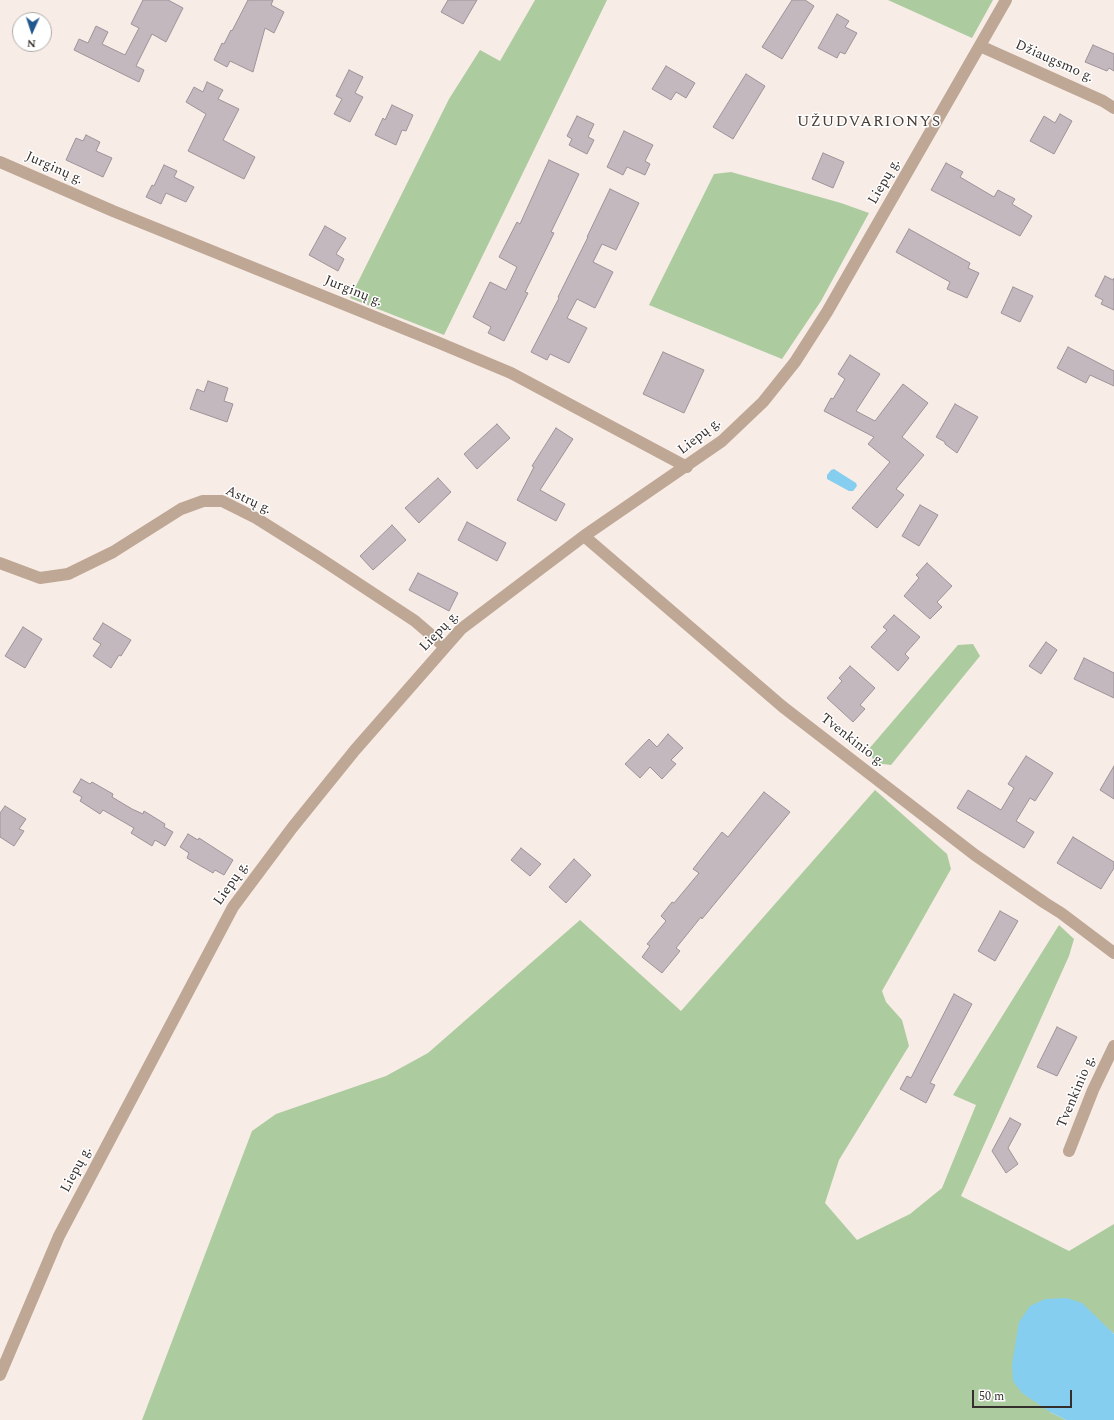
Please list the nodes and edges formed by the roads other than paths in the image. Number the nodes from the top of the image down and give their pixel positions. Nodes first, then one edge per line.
1 (1006, 0) edge
2 (980, 46) junction
3 (1114, 108) edge
4 (0, 162) edge
5 (687, 467) junction
6 (584, 536) junction
7 (0, 563) edge
8 (445, 647) junction
9 (1114, 953) edge
10 (1114, 1046) edge
11 (1069, 1151) dead end
12 (0, 1375) edge

1 - 2 street, Liepų g.
2 - 3 street, Džiaugsmo g.
2 - 5 street, Liepų g.
4 - 5 street, Jurginų g.
5 - 6 street, Liepų g.
6 - 8 street, Liepų g.
6 - 9 street, Tvenkinio g.
7 - 8 street, Astrų g.
8 - 12 street, Liepų g.
10 - 11 street, Tvenkinio g.

